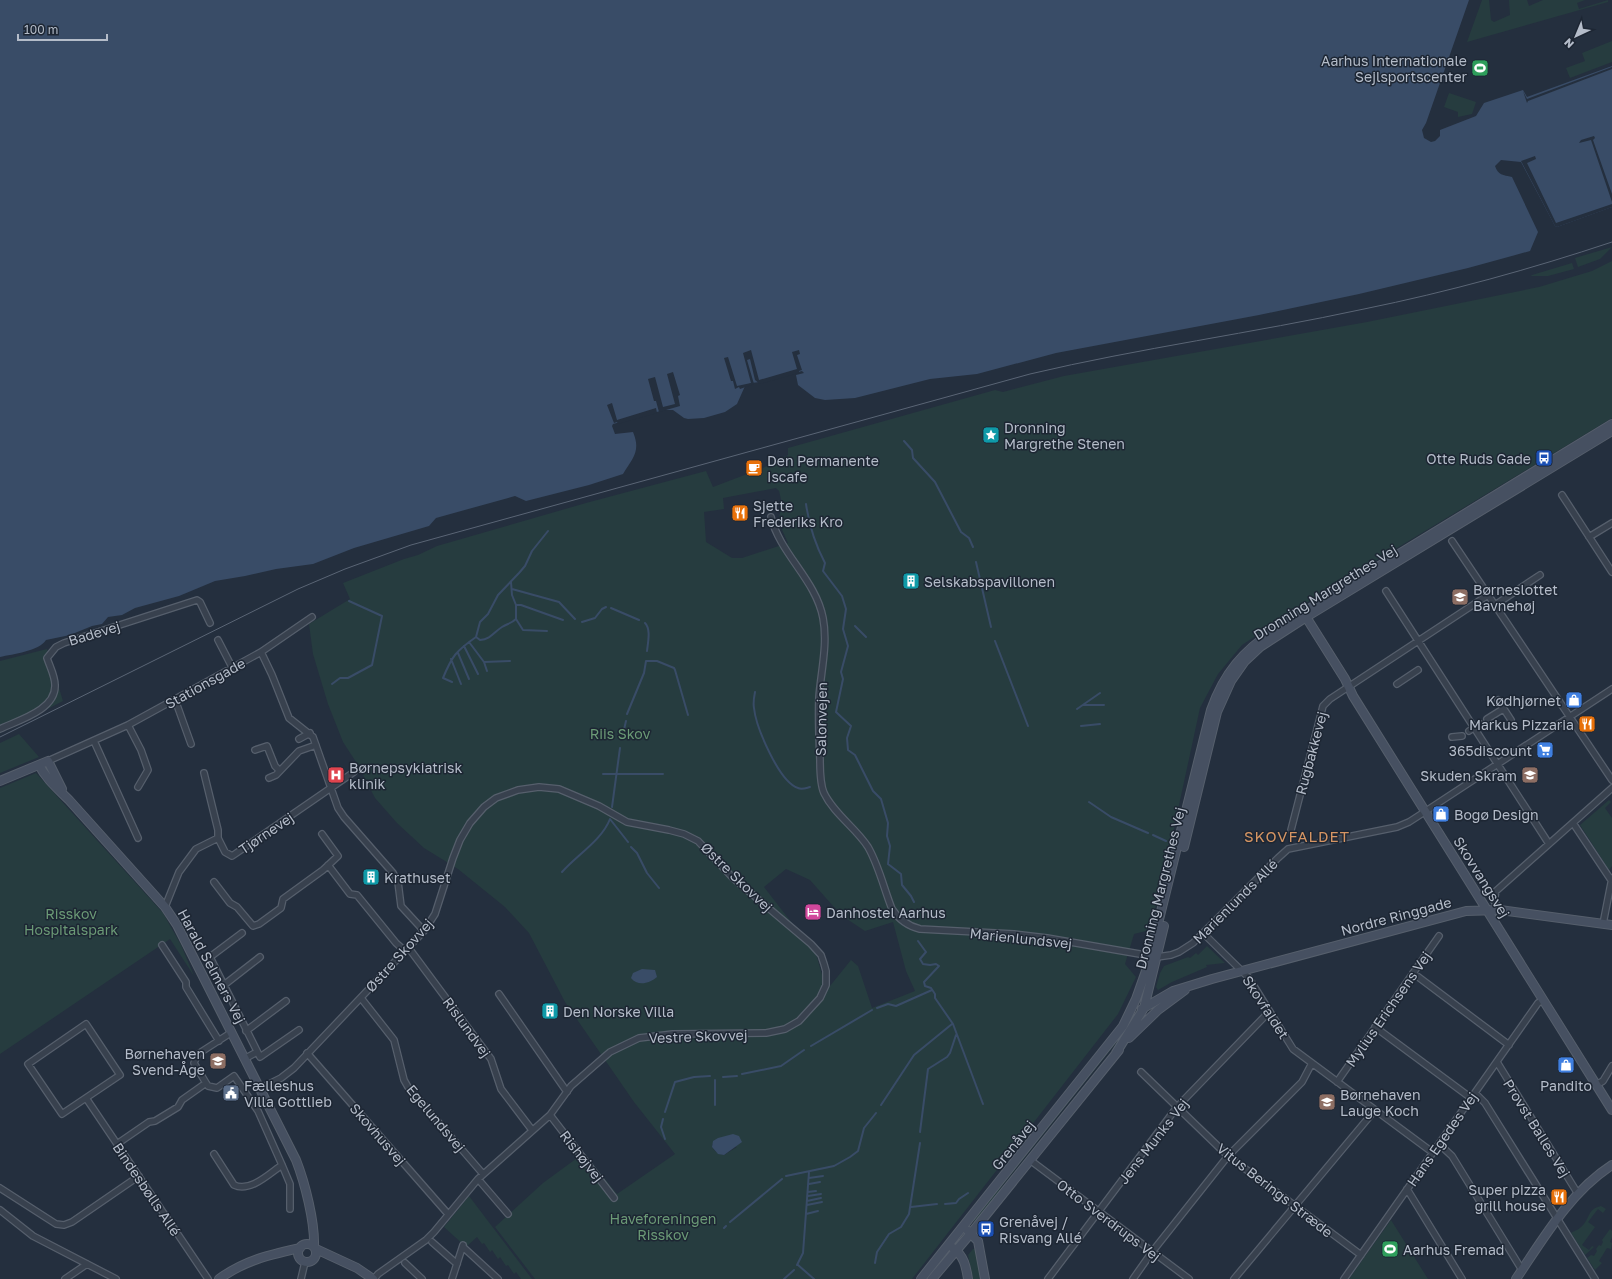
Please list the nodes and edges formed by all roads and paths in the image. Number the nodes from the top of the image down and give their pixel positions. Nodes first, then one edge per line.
1 (1612, 424) edge
2 (1612, 431) edge
3 (1562, 495) dead end
4 (771, 517) dead end
5 (1612, 523) edge
6 (1590, 537) junction
7 (1452, 541) dead end
8 (1612, 572) edge
9 (1540, 575) dead end
10 (1386, 591) dead end
11 (1488, 595) junction
12 (1495, 605) junction
13 (312, 617) dead end
14 (1306, 617) junction
15 (210, 623) dead end
16 (218, 640) dead end
17 (1419, 641) junction
18 (260, 652) junction
19 (1432, 661) junction
20 (1426, 664) dead end
21 (232, 669) junction
22 (1418, 670) dead end
23 (1397, 684) dead end
24 (1349, 687) junction
25 (1612, 689) edge
26 (1498, 700) dead end
27 (170, 701) junction
28 (1503, 709) junction
29 (1570, 717) junction
30 (1487, 719) dead end
31 (1511, 720) dead end
32 (128, 725) junction
33 (1477, 726) junction
34 (0, 729) edge
35 (1469, 731) dead end
36 (310, 734) junction
37 (1462, 736) dead end
38 (1452, 737) dead end
39 (299, 739) dead end
40 (94, 741) junction
41 (191, 744) dead end
42 (316, 745) junction
43 (255, 750) dead end
44 (48, 761) junction
45 (1498, 764) junction
46 (39, 765) junction
47 (280, 771) junction
48 (204, 772) dead end
49 (354, 772) dead end
50 (268, 778) dead end
51 (1612, 780) edge
52 (0, 781) edge
53 (138, 787) dead end
54 (1612, 788) edge
55 (331, 789) junction
56 (69, 800) junction
57 (1426, 812) junction
58 (1573, 823) junction
59 (1291, 830) dead end
60 (322, 834) dead end
61 (138, 838) dead end
62 (218, 838) junction
63 (1549, 844) junction
64 (328, 865) junction
65 (1611, 879) edge
66 (214, 882) dead end
67 (165, 907) junction
68 (1487, 910) junction
69 (1500, 910) junction
70 (895, 914) joint
71 (1608, 924) edge
72 (424, 931) junction
73 (1203, 933) junction
74 (242, 934) dead end
75 (1439, 936) dead end
76 (162, 945) dead end
77 (407, 949) junction
78 (1154, 956) junction
79 (260, 957) dead end
80 (1242, 971) junction
81 (1413, 973) junction
82 (224, 985) junction
83 (826, 985) joint
84 (1191, 986) junction
85 (499, 994) dead end
86 (1146, 996) junction
87 (361, 998) junction
88 (1543, 1000) junction
89 (286, 1001) dead end
90 (1155, 1001) junction
91 (1144, 1008) junction
92 (1270, 1013) junction
93 (1123, 1026) junction
94 (1375, 1027) junction
95 (299, 1030) dead end
96 (246, 1031) junction
97 (232, 1032) junction
98 (219, 1041) junction
99 (1508, 1045) junction
100 (257, 1052) junction
101 (308, 1053) junction
102 (1116, 1053) junction
103 (246, 1058) junction
104 (1497, 1062) junction
105 (1312, 1063) junction
106 (1612, 1066) edge
107 (1141, 1072) dead end
108 (1337, 1082) junction
109 (206, 1083) junction
110 (1596, 1085) junction
111 (261, 1088) junction
112 (568, 1092) junction
113 (1475, 1093) junction
114 (86, 1098) junction
115 (1471, 1098) junction
116 (1177, 1106) junction
117 (1375, 1110) junction
118 (1612, 1110) edge
119 (550, 1115) junction
120 (532, 1130) junction
121 (117, 1144) junction
122 (1439, 1144) junction
123 (1432, 1152) junction
124 (214, 1154) dead end
125 (1228, 1156) junction
126 (1030, 1160) junction
127 (282, 1165) junction
128 (1612, 1165) edge
129 (483, 1174) junction
130 (139, 1176) junction
131 (478, 1178) junction
132 (0, 1188) edge
133 (1407, 1189) junction
134 (1578, 1194) junction
135 (614, 1198) dead end
136 (1295, 1207) junction
137 (290, 1209) dead end
138 (0, 1210) edge
139 (1098, 1212) junction
140 (448, 1214) junction
141 (508, 1214) dead end
142 (1557, 1220) junction
143 (312, 1226) junction
144 (963, 1227) junction
145 (971, 1234) junction
146 (432, 1242) dead end
147 (949, 1245) junction
148 (315, 1248) junction
149 (957, 1251) junction
150 (302, 1252) junction
151 (1152, 1252) junction
152 (1361, 1255) junction
153 (314, 1258) junction
154 (333, 1258) junction
155 (87, 1264) junction
156 (405, 1264) dead end
157 (457, 1264) junction
158 (1522, 1270) junction
159 (65, 1279) edge
160 (116, 1279) edge
161 (208, 1279) edge
162 (219, 1279) edge
163 (301, 1279) edge
164 (374, 1279) edge
165 (422, 1279) edge
166 (452, 1279) edge
167 (498, 1279) edge
168 (921, 1279) edge
169 (932, 1279) edge
170 (968, 1279) edge
171 (985, 1279) edge
172 (1048, 1279) edge
173 (1133, 1279) edge
174 (1189, 1279) edge
175 (1234, 1279) edge
176 (1344, 1279) edge
177 (1462, 1279) edge
178 (1516, 1279) edge
179 (1595, 1279) edge

1 - 78 street, Dronning Margrethes Vej
2 - 14 street, Dronning Margrethes Vej
3 - 6 street
4 - 70 street, Salonvejen
5 - 6 street
6 - 8 street
7 - 11 street
9 - 12 street
10 - 17 street
11 - 12 street
11 - 17 street, Rugbakkevej
12 - 29 street
13 - 18 street, Stationsgade
14 - 24 street, Skovvangsvej
14 - 78 street, Dronning Margrethes Vej
15 - 34 street, Badevej
16 - 21 street
17 - 19 street
17 - 24 street, Rugbakkevej
18 - 21 street, Stationsgade
18 - 36 street
19 - 20 street
19 - 33 street
21 - 27 street, Stationsgade
22 - 23 street
24 - 57 street, Skovvangsvej
24 - 59 street, Rugbakkevej
25 - 29 street, Marienlunds Allé
26 - 28 street
27 - 32 street, Stationsgade
27 - 41 street
28 - 30 street
28 - 31 street
29 - 45 street, Marienlunds Allé
29 - 51 street
32 - 40 street, Stationsgade
32 - 53 street
33 - 35 street
33 - 45 street
36 - 39 street
36 - 42 street
37 - 38 street
40 - 44 street, Stationsgade
40 - 61 street
42 - 47 street
42 - 55 street
43 - 47 street
44 - 46 street
44 - 56 street, Harald Selmers Vej
45 - 57 street, Marienlunds Allé
45 - 63 street
46 - 52 street
46 - 56 street, Harald Selmers Vej
47 - 50 street
48 - 62 street
49 - 55 street, Tjørnevej
54 - 58 street
55 - 62 street, Tjørnevej
55 - 72 street
56 - 67 street, Harald Selmers Vej
57 - 68 street, Skovvangsvej
57 - 73 street, Marienlunds Allé
58 - 63 street
58 - 65 street
60 - 64 street
62 - 67 street, Tjørnevej
63 - 69 street
64 - 66 street
64 - 77 street, Rislundvej
65 - 71 street
67 - 97 street, Harald Selmers Vej
68 - 69 street, Nordre Ringgade
68 - 80 street, Nordre Ringgade
68 - 88 street, Skovvangsvej
69 - 71 street, Nordre Ringgade
70 - 78 street, Marienlundsvej
72 - 77 street, Østre Skovvej
72 - 83 street, Østre Skovvej
73 - 78 street, Marienlunds Allé
73 - 80 street, Skovfaldet
74 - 82 street, Harald Selmers Vej
75 - 81 street, Mylius Erichsens Vej
76 - 98 street
77 - 87 street, Østre Skovvej
77 - 120 street, Rislundvej
78 - 86 street, Dronning Margrethes Vej
78 - 93 street, Dronning Margrethes Vej
79 - 82 street, Harald Selmers Vej
80 - 84 street, Nordre Ringgade
80 - 92 street, Skovfaldet
81 - 94 street, Mylius Erichsens Vej
81 - 99 street
82 - 96 street, Harald Selmers Vej
83 - 112 street, Vestre Skovvej
84 - 90 street, Nordre Ringgade
84 - 102 street, Nordre Ringgade
85 - 112 street
86 - 90 street
86 - 91 street, Dronning Margrethes Vej
87 - 101 street, Østre Skovvej
87 - 129 street, Egelundsvej
88 - 99 street, Hans Egedes Vej
88 - 110 street, Skovvangsvej
89 - 96 street, Harald Selmers Vej
90 - 91 street, Nordre Ringgade
91 - 93 street, Nordre Ringgade
91 - 102 street, Dronning Margrethes Vej
92 - 105 street, Skovfaldet
92 - 116 street, Jens Munks Vej
93 - 144 street, Grenåvej
94 - 108 street, Mylius Erichsens Vej
94 - 115 street
95 - 100 street
96 - 100 street, Harald Selmers Vej
97 - 98 street
97 - 103 street, Harald Selmers Vej
98 - 109 street
99 - 104 street, Hans Egedes Vej
100 - 103 street
101 - 111 street, Østre Skovvej
101 - 140 street, Skovhusvej
102 - 126 street, Grenåvej
103 - 111 street, Harald Selmers Vej
104 - 113 street, Hans Egedes Vej
104 - 134 street, Provst Balles Vej
105 - 108 street, Skovfaldet
105 - 125 street
106 - 110 street
107 - 116 street, Vitus Berings Stræde
108 - 117 street, Skovfaldet
109 - 121 street
109 - 127 street
110 - 118 street, Skovvangsvej
111 - 143 street, Harald Selmers Vej
112 - 119 street, Vestre Skovvej
113 - 115 street, Hans Egedes Vej
113 - 142 street
114 - 114 street
114 - 121 street, Bindesbølls Allé
115 - 122 street, Hans Egedes Vej
116 - 125 street, Vitus Berings Stræde
116 - 139 street, Jens Munks Vej
117 - 123 street, Skovfaldet
117 - 136 street
119 - 120 street, Vestre Skovvej
119 - 135 street, Rishøjvej
120 - 129 street, Vestre Skovvej
121 - 130 street, Bindesbølls Allé
122 - 123 street, Hans Egedes Vej
122 - 158 street
123 - 133 street, Hans Egedes Vej
124 - 127 street
125 - 136 street, Vitus Berings Stræde
125 - 151 street
126 - 139 street, Otto Sverdrups Vej
126 - 145 street, Grenåvej
127 - 137 street
128 - 134 street
129 - 131 street, Vestre Skovvej
130 - 132 street
130 - 161 street, Bindesbølls Allé
131 - 140 street, Vestre Skovvej
131 - 141 street
133 - 152 street, Hans Egedes Vej
133 - 177 street
134 - 142 street
136 - 152 street, Vitus Berings Stræde
136 - 175 street
138 - 155 street
139 - 151 street, Otto Sverdrups Vej
139 - 172 street, Jens Munks Vej
140 - 164 street, Vestre Skovvej
142 - 158 street
142 - 179 street
143 - 148 street, Harald Selmers Vej
143 - 150 street, Harald Selmers Vej
144 - 145 street
144 - 147 street, Grenåvej
145 - 149 street, Grenåvej
145 - 171 street
146 - 157 street
147 - 149 street
147 - 168 street, Grenåvej
148 - 150 street
148 - 153 street, Harald Selmers Vej
148 - 154 street
149 - 169 street, Grenåvej
149 - 170 street
150 - 153 street
150 - 162 street
150 - 163 street
151 - 173 street
151 - 174 street, Otto Sverdrups Vej
152 - 176 street, Hans Egedes Vej
153 - 154 street
154 - 164 street
155 - 159 street
155 - 160 street
156 - 165 street
157 - 166 street
157 - 167 street
158 - 178 street

